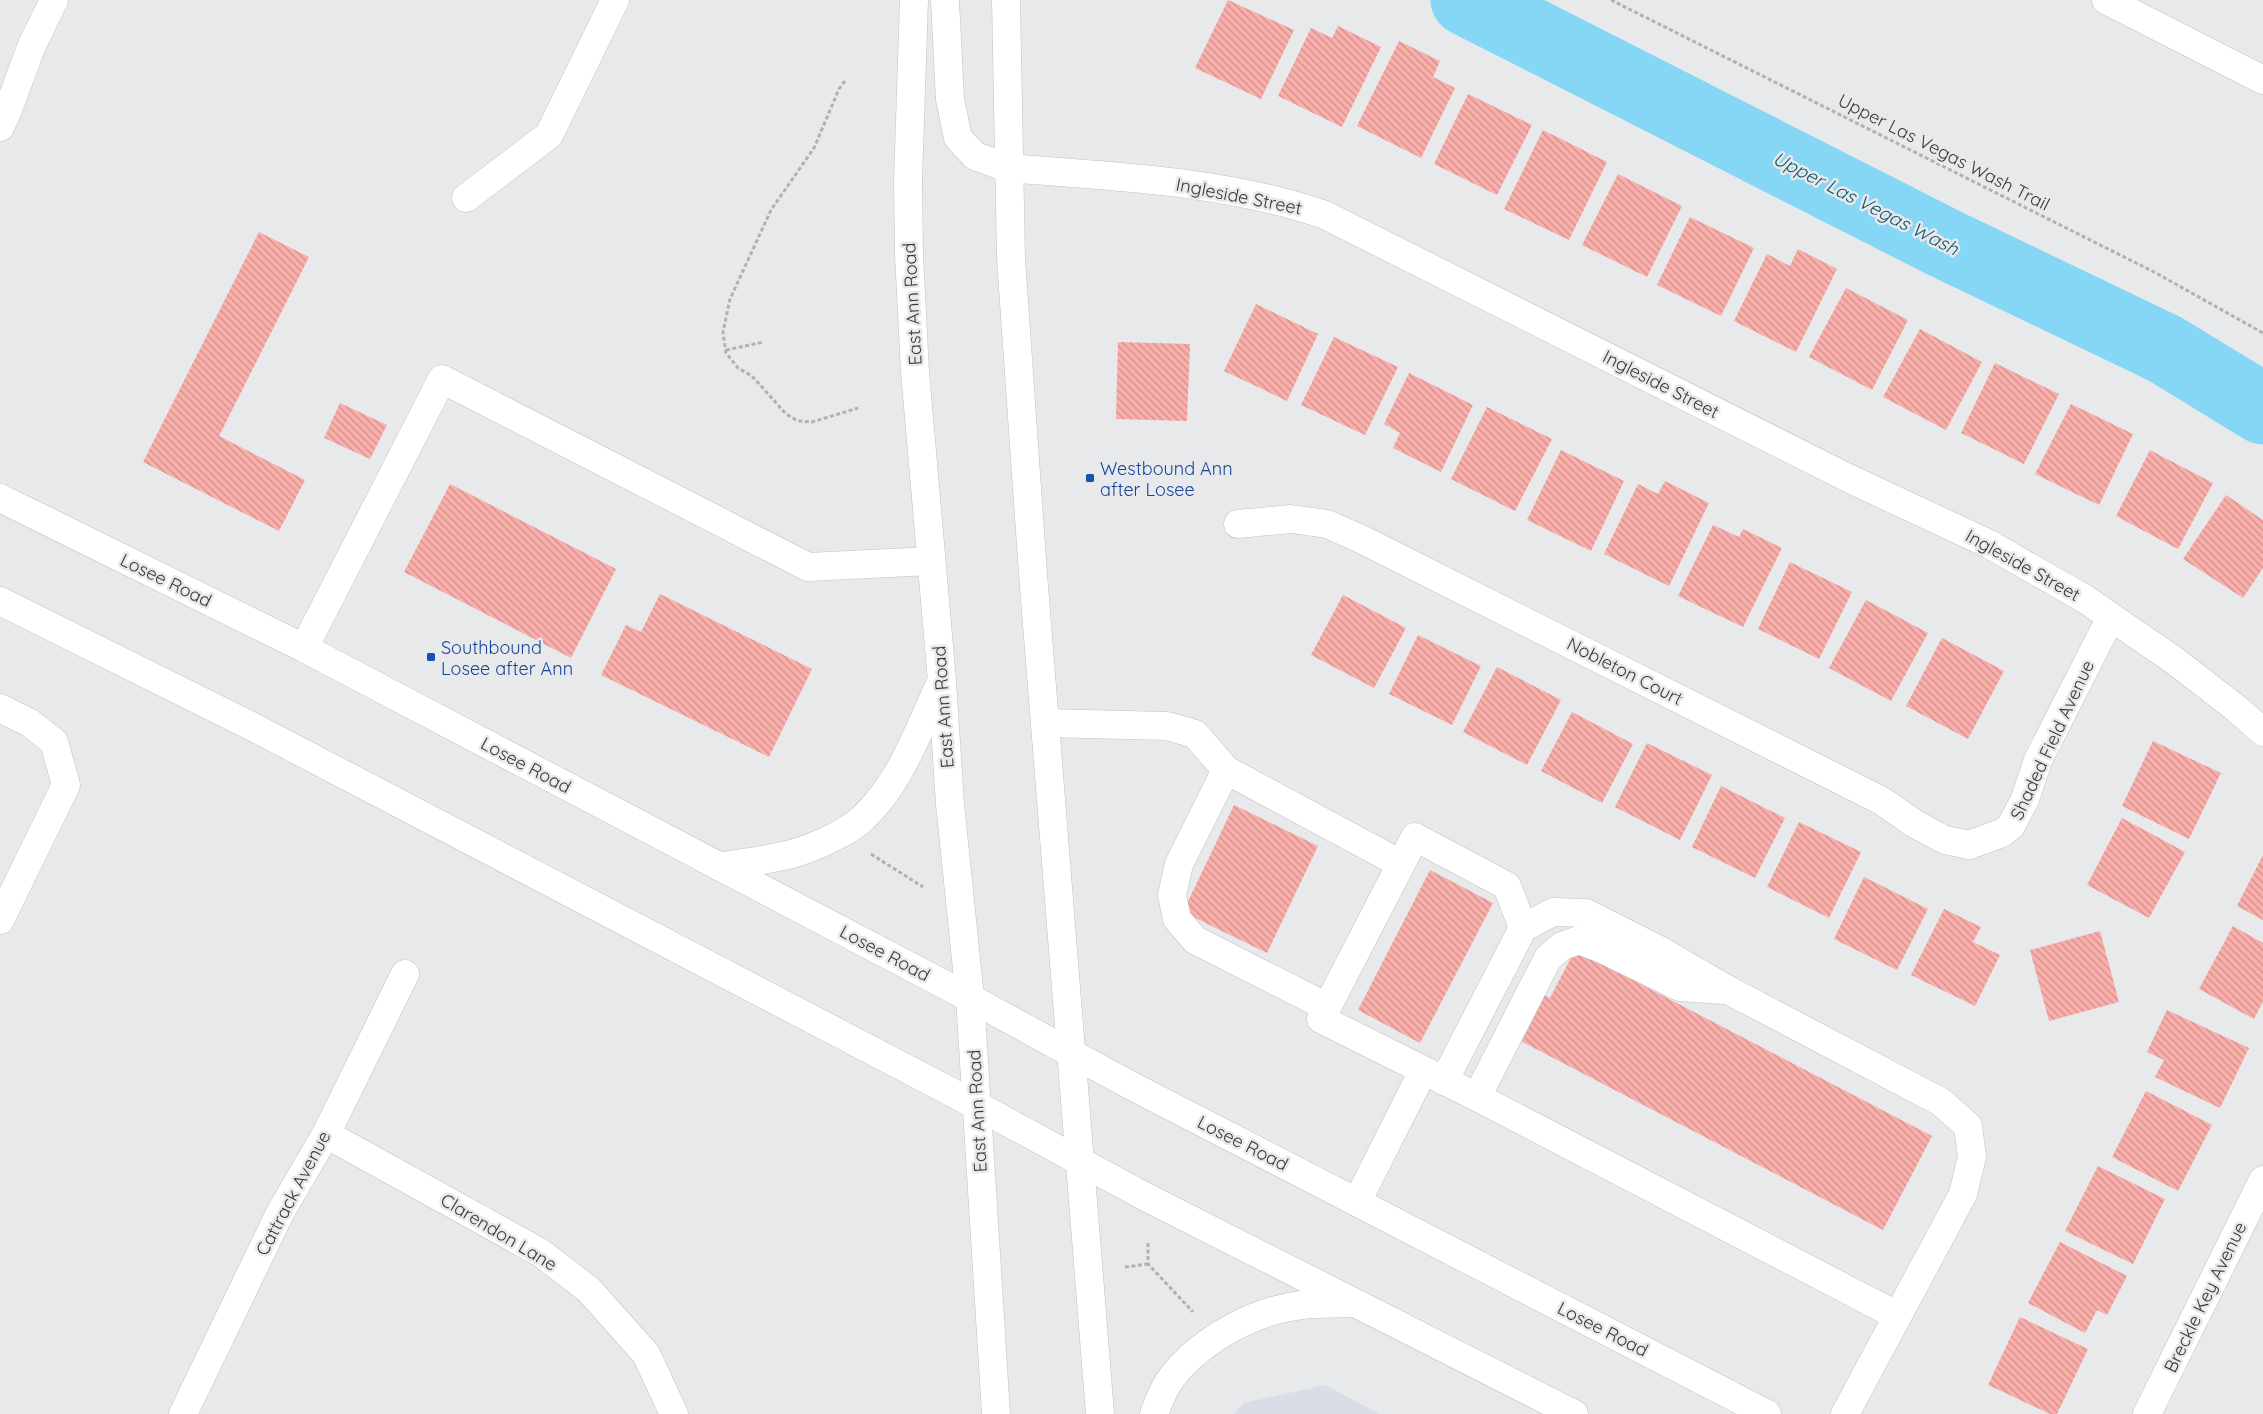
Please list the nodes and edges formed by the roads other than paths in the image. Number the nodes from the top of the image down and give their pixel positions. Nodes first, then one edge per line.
1 (54, 0) edge
2 (615, 0) edge
3 (914, 0) edge
4 (945, 0) edge
5 (1006, 0) edge
6 (2106, 0) edge
7 (2263, 80) edge
8 (0, 127) edge
9 (1008, 168) junction
10 (466, 198) dead end
11 (0, 498) edge
12 (1238, 524) dead end
13 (931, 561) junction
14 (0, 601) edge
15 (2111, 617) junction
16 (304, 648) junction
17 (942, 681) junction
18 (0, 708) edge
19 (1046, 722) junction
20 (2263, 732) edge
21 (1226, 770) junction
22 (2002, 833) joint
23 (1401, 864) junction
24 (720, 866) junction
25 (0, 920) edge
26 (1523, 928) junction
27 (405, 974) dead end
28 (1730, 991) junction
29 (970, 998) junction
30 (1327, 1007) junction
31 (1072, 1054) junction
32 (1433, 1076) junction
33 (1476, 1097) junction
34 (978, 1106) junction
35 (326, 1134) junction
36 (1080, 1162) junction
37 (2263, 1180) edge
38 (1357, 1202) junction
39 (1356, 1303) junction
40 (1896, 1315) junction
41 (183, 1414) edge
42 (674, 1414) edge
43 (996, 1414) edge
44 (1100, 1414) edge
45 (1154, 1414) edge
46 (1574, 1414) edge
47 (1767, 1414) edge
48 (1844, 1414) edge
49 (2147, 1414) edge

1 - 8 main road
2 - 10 main road
3 - 13 main road, East Ann Road
4 - 9 main road, Ingleside Street
5 - 9 main road
6 - 7 main road
9 - 15 main road, Ingleside Street
9 - 19 main road
11 - 16 main road, Losee Road
12 - 22 main road, Nobleton Court
13 - 16 main road
13 - 17 main road, East Ann Road
14 - 34 main road
15 - 20 main road, Ingleside Street
15 - 22 main road, Shaded Field Avenue
16 - 24 main road, Losee Road
17 - 24 main road
17 - 29 main road, East Ann Road
18 - 25 main road
19 - 21 main road
19 - 31 main road
21 - 23 main road
21 - 30 main road
23 - 26 main road
23 - 30 main road
24 - 29 main road, Losee Road
26 - 28 main road
26 - 32 main road
27 - 35 main road, Cattrack Avenue
28 - 33 main road
28 - 40 main road
29 - 31 main road, Losee Road
29 - 34 main road, East Ann Road
30 - 32 main road
31 - 36 main road
31 - 38 main road, Losee Road
32 - 33 main road
32 - 38 main road
33 - 40 main road
34 - 36 main road
34 - 43 main road, East Ann Road
35 - 41 main road, Cattrack Avenue
35 - 42 main road, Clarendon Lane
36 - 39 main road
36 - 44 main road
37 - 49 main road, Breckle Key Avenue
38 - 47 main road, Losee Road
39 - 45 main road
39 - 46 main road
40 - 48 main road

